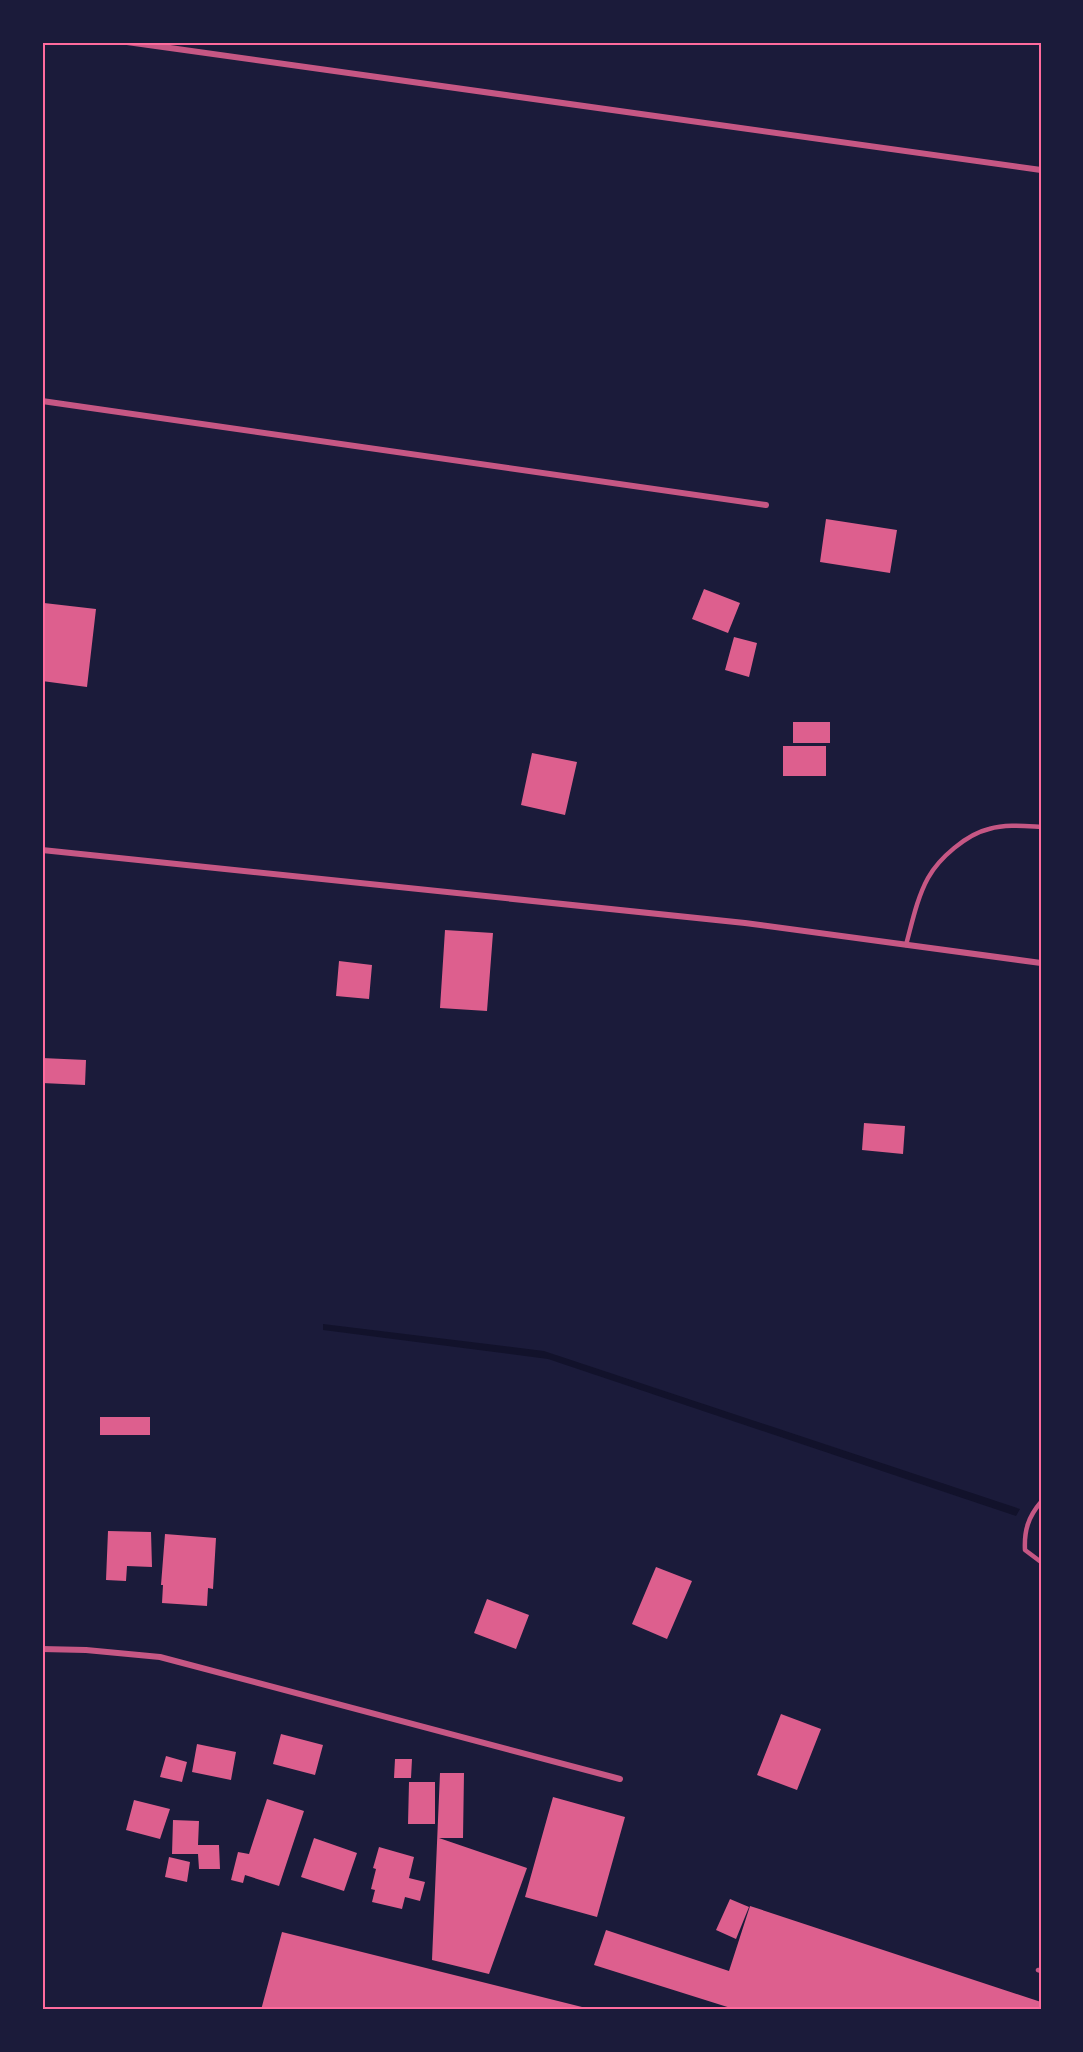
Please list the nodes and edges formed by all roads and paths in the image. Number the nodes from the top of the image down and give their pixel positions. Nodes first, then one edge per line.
1 (127, 42) edge
2 (1041, 170) edge
3 (42, 401) edge
4 (766, 505) dead end
5 (1041, 827) edge
6 (42, 850) edge
7 (906, 945) junction
8 (1041, 963) edge
9 (1041, 1502) edge
10 (1041, 1562) edge
11 (42, 1649) edge
12 (620, 1779) dead end

1 - 2 street
3 - 4 street
5 - 7 lane
6 - 7 street
7 - 8 street
9 - 10 lane
11 - 12 street

